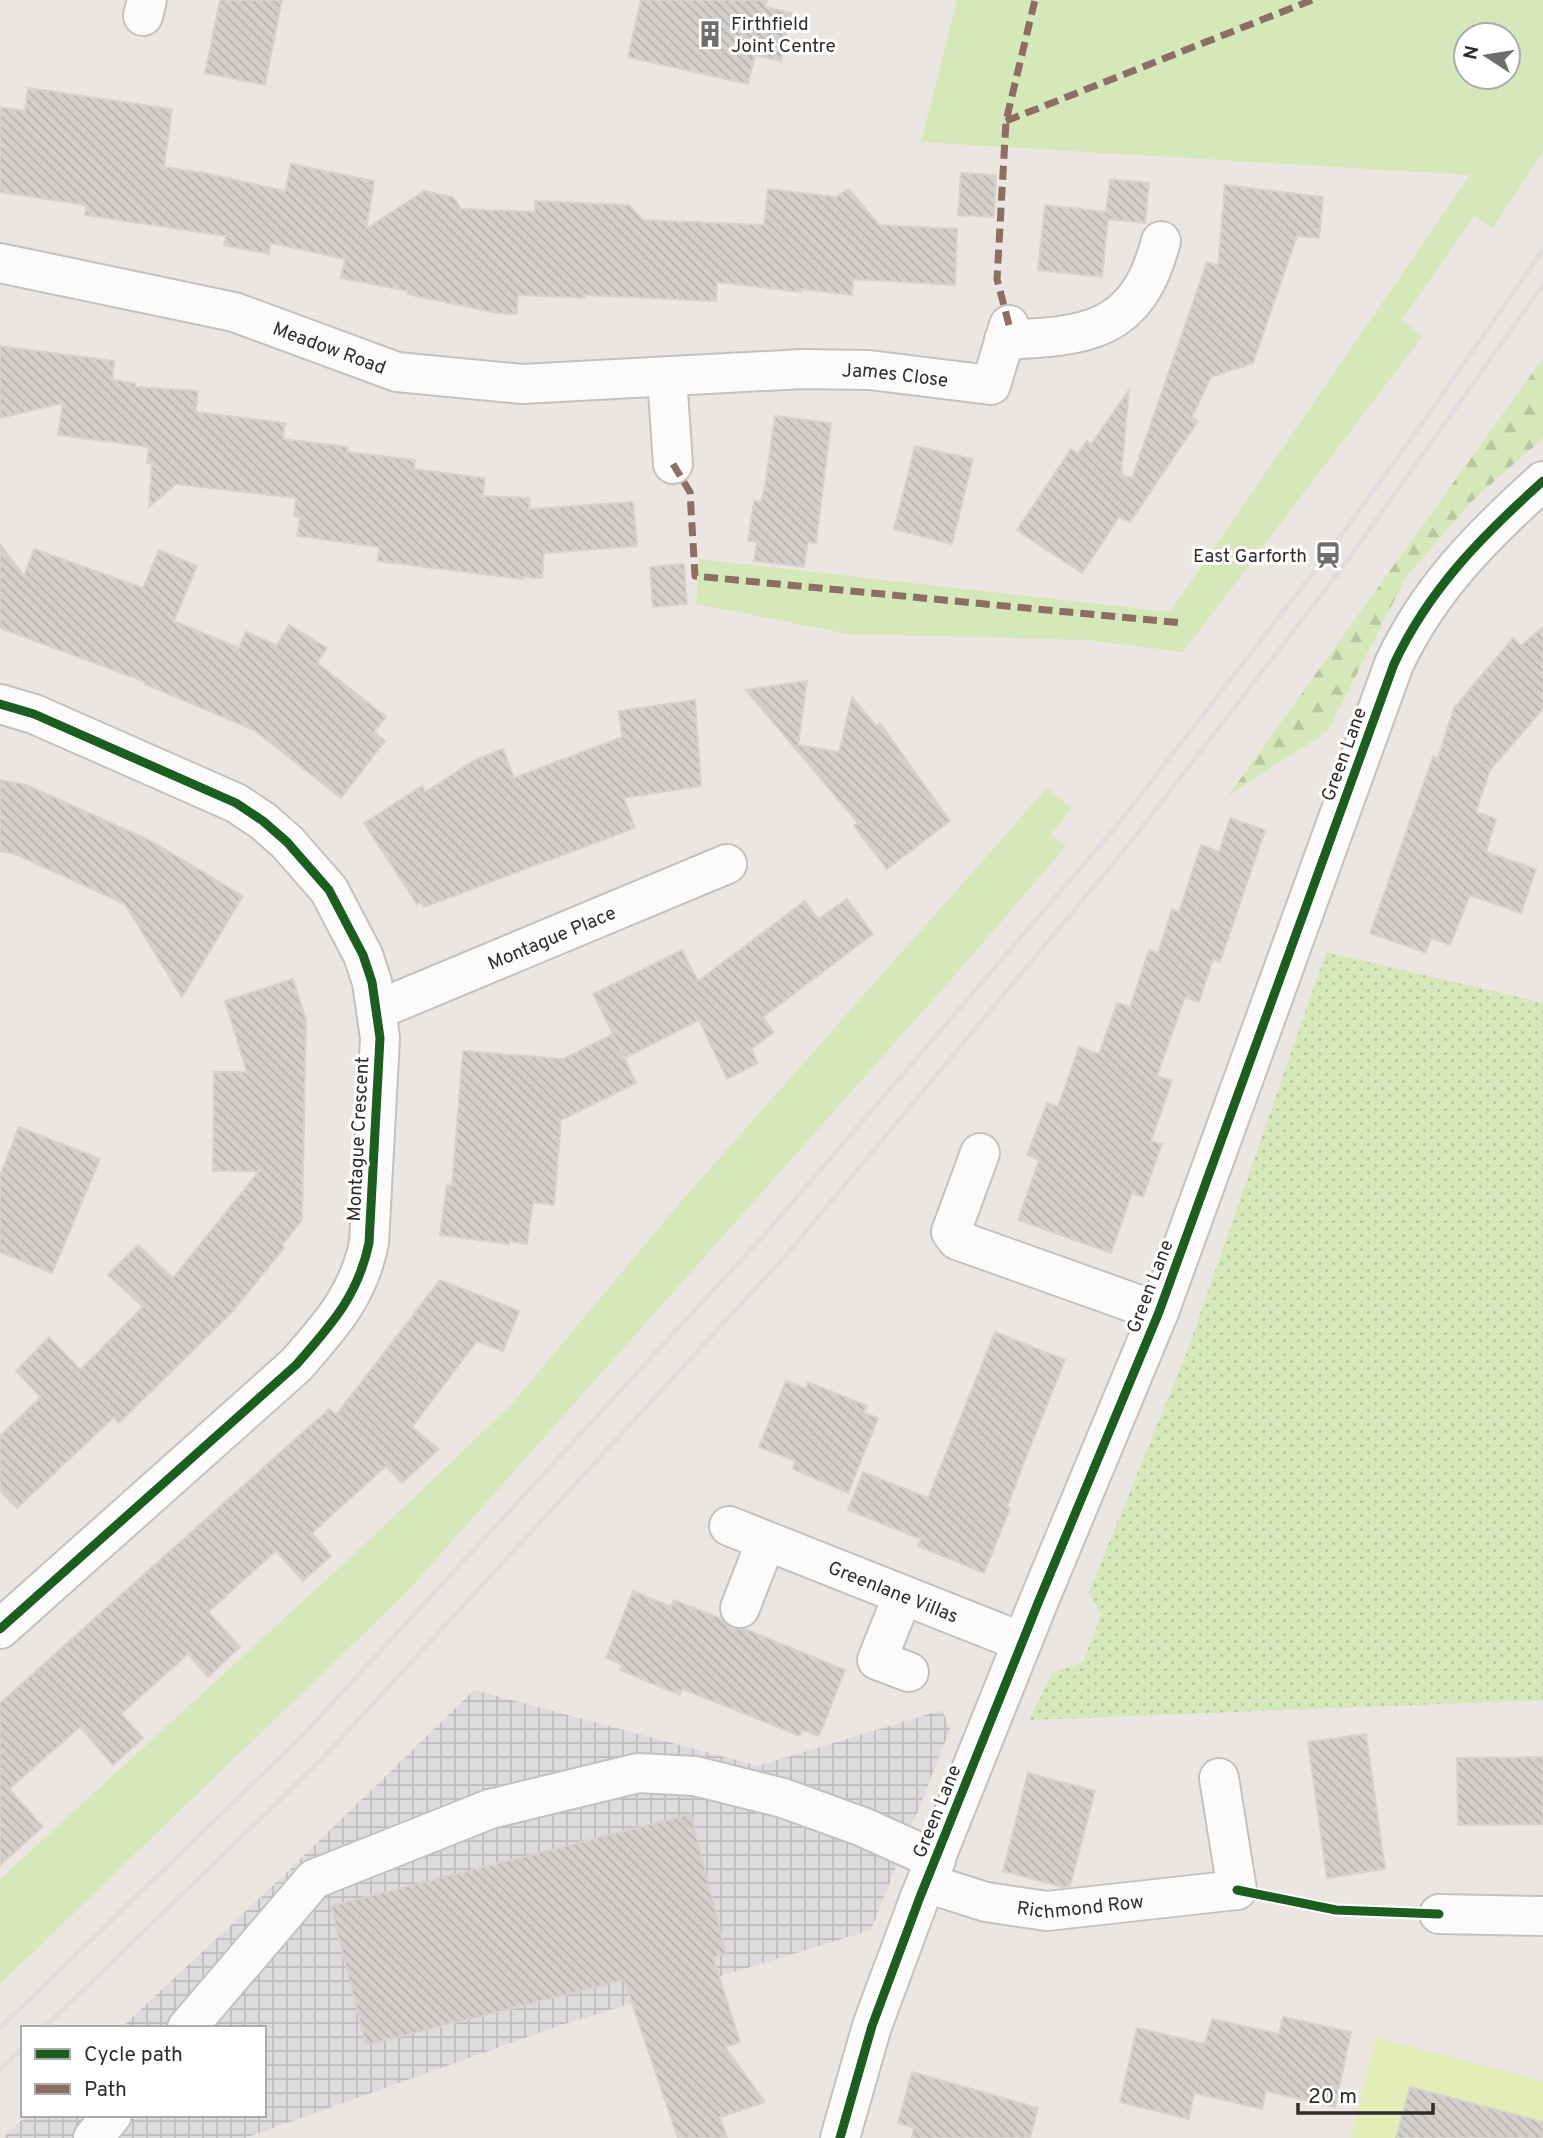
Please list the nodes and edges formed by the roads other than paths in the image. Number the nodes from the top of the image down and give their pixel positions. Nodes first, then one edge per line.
1 (1161, 241) dead end
2 (0, 263) edge
3 (734, 372) joint
4 (667, 377) junction
5 (673, 464) dead end
6 (1543, 481) edge
7 (0, 704) edge
8 (727, 864) dead end
9 (377, 1010) junction
10 (980, 1153) dead end
11 (1159, 1312) junction
12 (729, 1526) dead end
13 (766, 1541) junction
14 (903, 1595) junction
15 (740, 1608) dead end
16 (0, 1629) edge
17 (1022, 1642) junction
18 (909, 1672) dead end
19 (1219, 1778) dead end
20 (931, 1871) junction
21 (1439, 1914) dead end
22 (1543, 1916) edge
23 (189, 2026) edge
24 (110, 2117) edge
25 (93, 2138) edge
26 (840, 2138) edge

1 - 3 street, James Close
2 - 4 street, Meadow Road
3 - 4 street, Meadow Road
4 - 5 street
6 - 11 street, Green Lane
7 - 9 street, Montague Crescent
8 - 9 street, Montague Place
9 - 16 street, Montague Crescent
10 - 11 street
11 - 17 street, Green Lane
12 - 13 street, Greenlane Villas
13 - 14 street, Greenlane Villas
13 - 15 street
14 - 17 street, Greenlane Villas
14 - 18 street
17 - 20 street, Green Lane
19 - 20 street, Richmond Row
20 - 23 street
20 - 26 street, Green Lane
21 - 22 street
24 - 25 street

